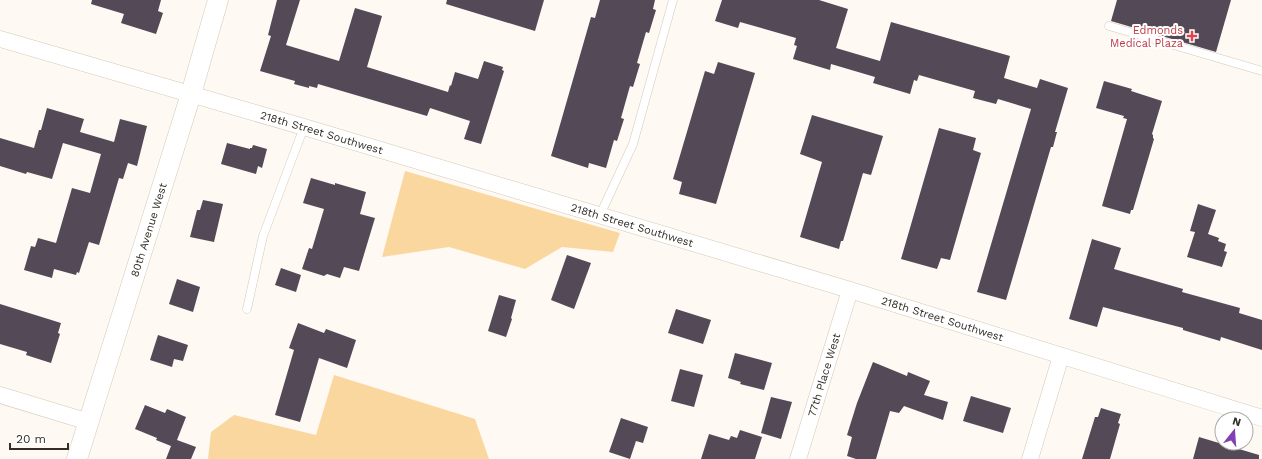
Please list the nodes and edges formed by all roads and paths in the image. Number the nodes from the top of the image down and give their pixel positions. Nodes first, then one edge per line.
1 (218, 0) edge
2 (673, 0) edge
3 (1109, 26) dead end
4 (0, 39) edge
5 (1262, 71) edge
6 (191, 94) junction
7 (304, 127) junction
8 (600, 215) junction
9 (850, 290) junction
10 (247, 309) dead end
11 (1061, 356) junction
12 (0, 395) edge
13 (1262, 418) edge
14 (89, 422) junction
15 (77, 459) edge
16 (798, 459) edge
17 (1030, 459) edge

1 - 6 street, 80th Avenue West
2 - 8 lane
3 - 5 lane
4 - 6 street, 218th Street Southwest
6 - 7 street, 218th Street Southwest
6 - 14 street, 80th Avenue West
7 - 8 street, 218th Street Southwest
7 - 10 lane
8 - 9 street, 218th Street Southwest
9 - 11 street, 218th Street Southwest
9 - 16 street, 77th Place West
11 - 13 street, 218th Street Southwest
11 - 17 street
12 - 14 street
14 - 15 street, 80th Avenue West

